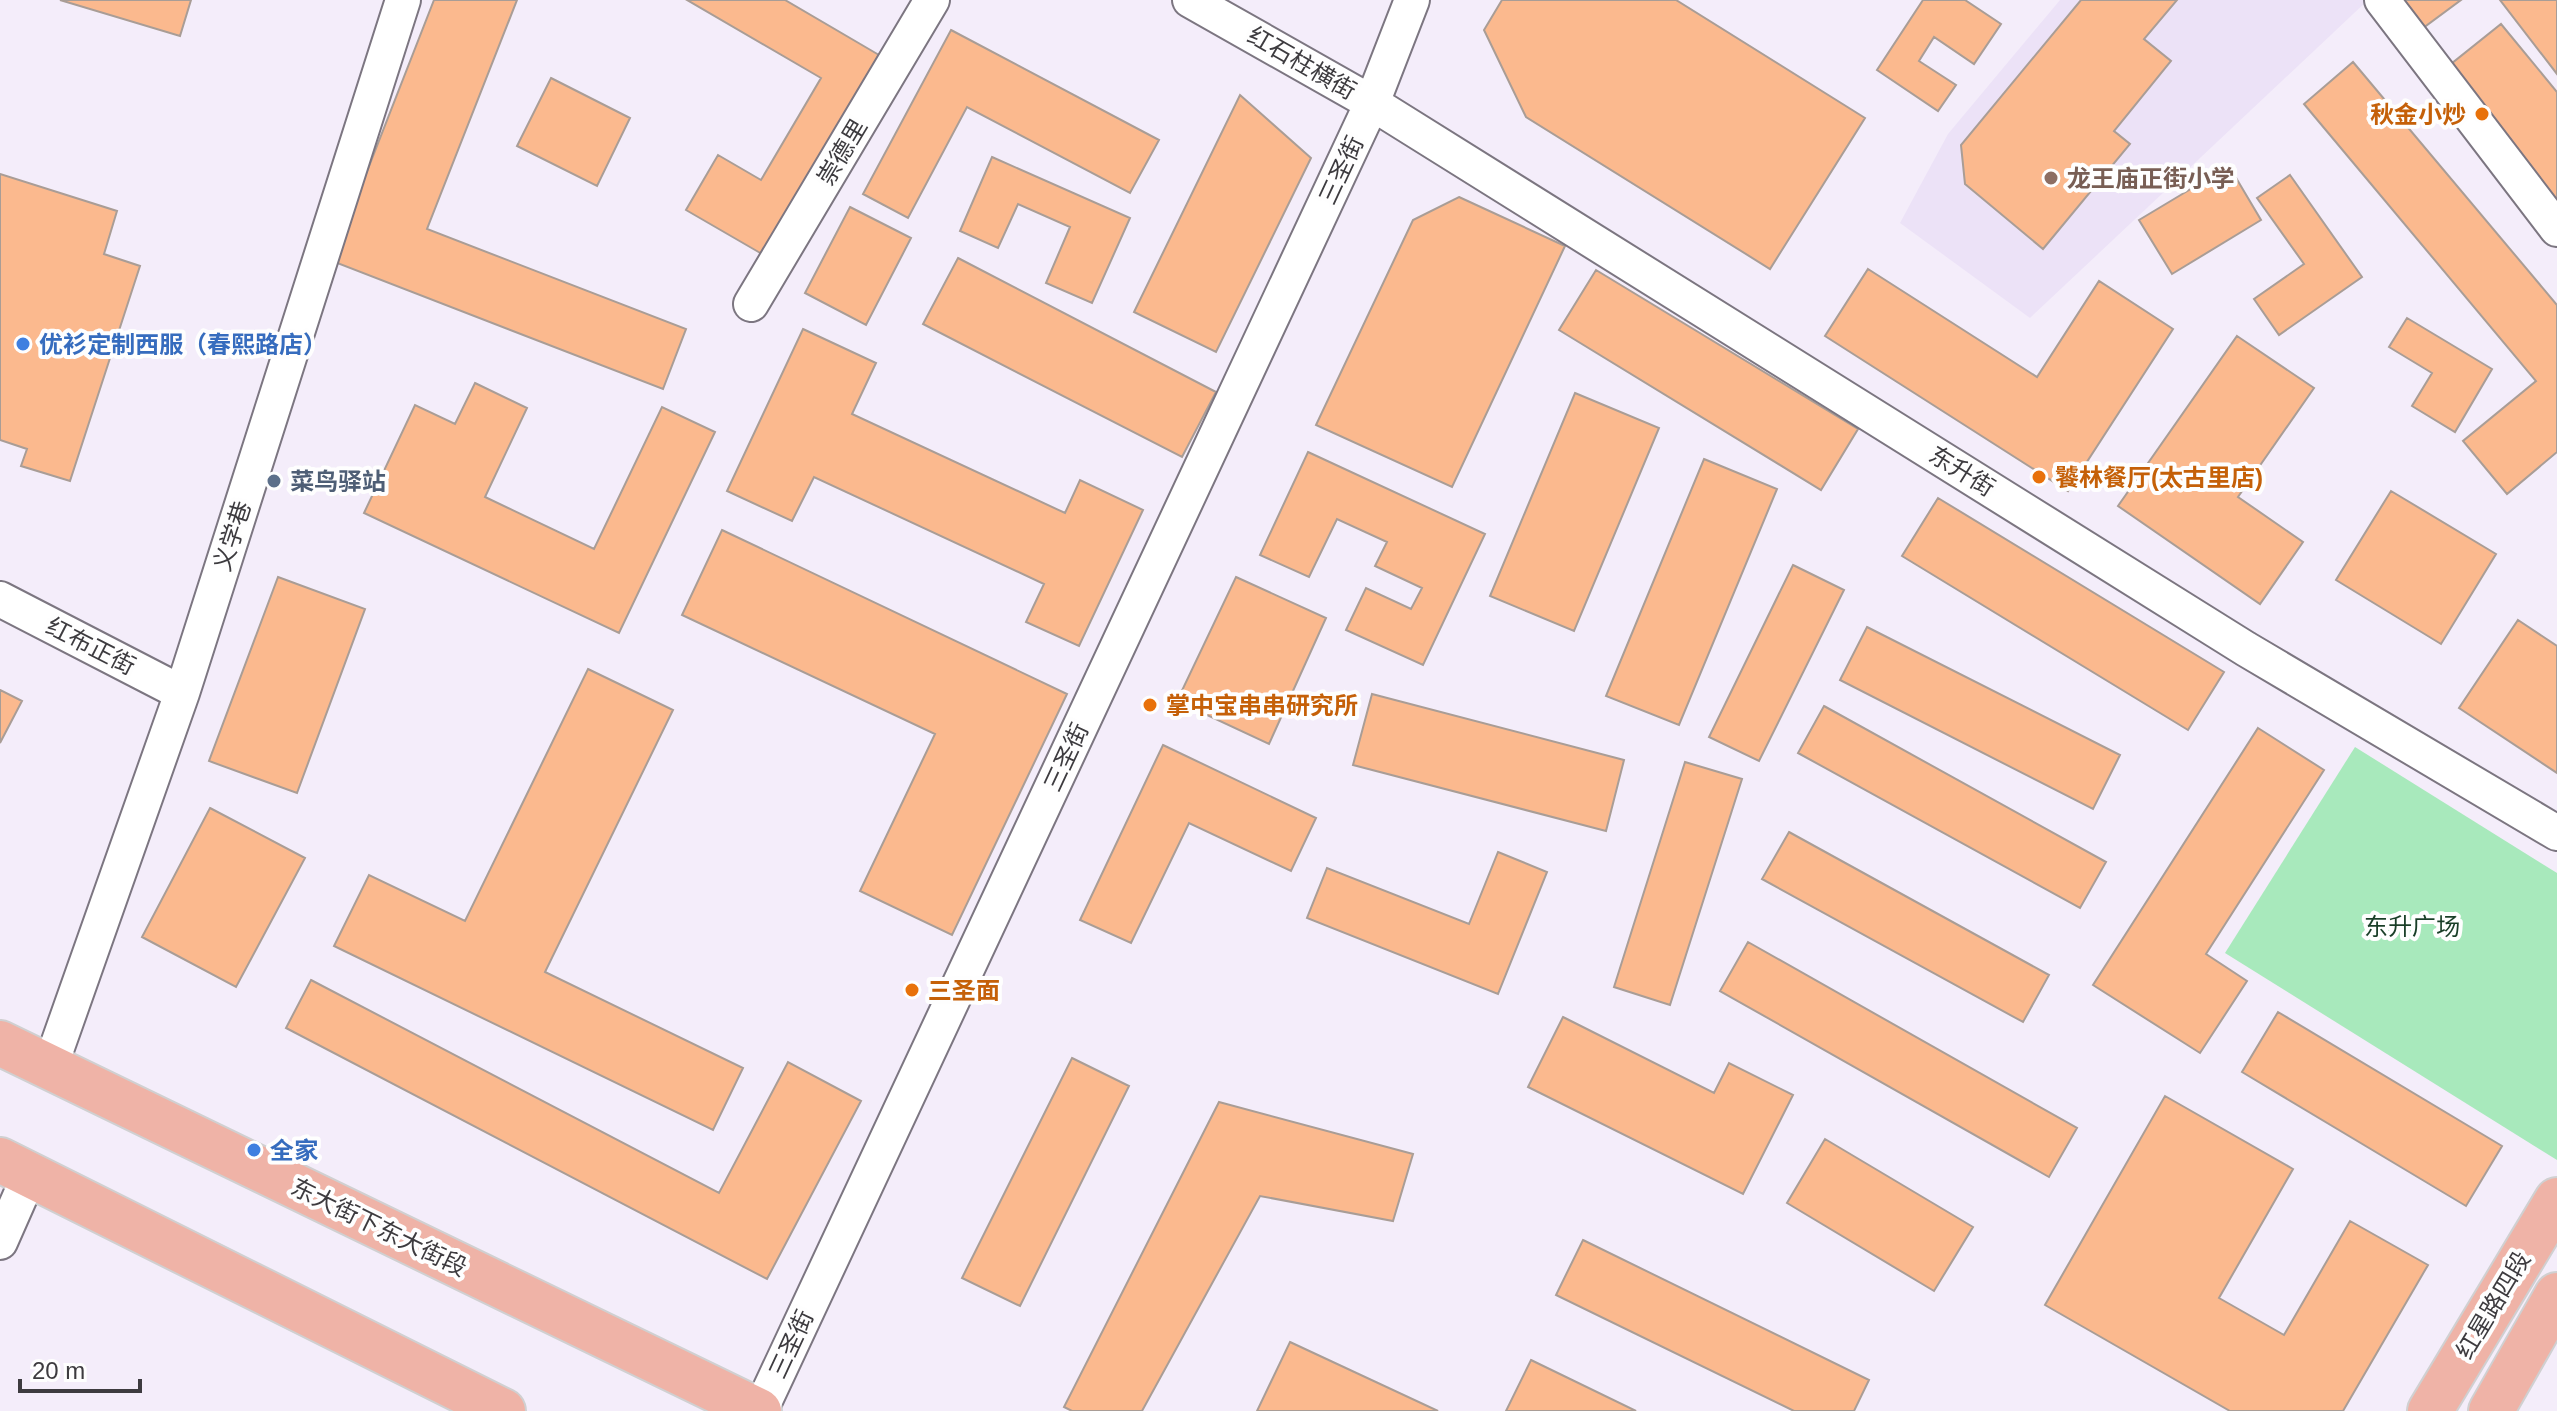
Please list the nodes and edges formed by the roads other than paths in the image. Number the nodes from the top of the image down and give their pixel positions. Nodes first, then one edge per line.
1 (403, 0) edge
2 (932, 0) edge
3 (1190, 0) edge
4 (1412, 0) edge
5 (2382, 0) edge
6 (1372, 103) junction
7 (2557, 229) edge
8 (751, 304) dead end
9 (0, 599) edge
10 (182, 693) junction
11 (2557, 833) edge
12 (0, 1043) edge
13 (50, 1067) junction
14 (15, 1167) edge
15 (2557, 1200) edge
16 (0, 1242) edge
17 (2557, 1295) edge
18 (503, 1411) edge
19 (760, 1411) edge
20 (2430, 1411) edge
21 (2491, 1411) edge

1 - 10 street, 义学巷
2 - 8 street, 崇德里
3 - 6 street, 红石柱横街
4 - 6 street, 三圣街
5 - 7 street
6 - 11 street, 东升街
6 - 19 street, 三圣街
9 - 10 street, 红布正街
10 - 13 street, 义学巷
12 - 13 main road, 东大街下东大街段
13 - 19 main road, 东大街下东大街段
14 - 16 street
14 - 18 main road
15 - 20 main road, 红星路四段
17 - 21 main road

